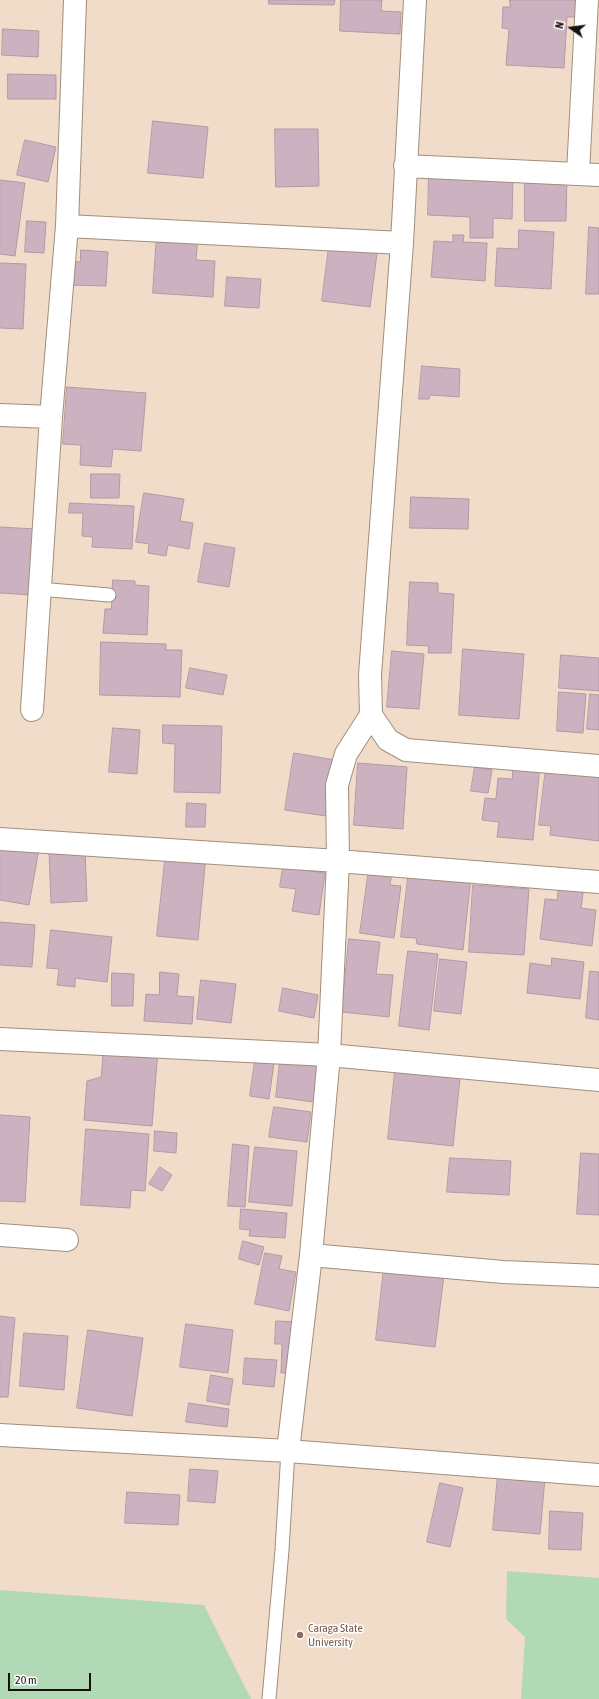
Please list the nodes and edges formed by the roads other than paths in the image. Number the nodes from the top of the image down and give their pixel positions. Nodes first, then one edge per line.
1 (76, 0) edge
2 (415, 0) edge
3 (587, 0) edge
4 (405, 166) junction
5 (589, 174) edge
6 (67, 226) junction
7 (402, 243) junction
8 (0, 415) edge
9 (50, 417) junction
10 (39, 589) junction
11 (109, 595) dead end
12 (32, 710) dead end
13 (371, 715) junction
14 (599, 766) edge
15 (0, 838) edge
16 (338, 862) junction
17 (599, 882) edge
18 (0, 1040) edge
19 (329, 1055) junction
20 (599, 1080) edge
21 (0, 1235) edge
22 (67, 1240) dead end
23 (311, 1255) junction
24 (599, 1276) edge
25 (0, 1435) edge
26 (288, 1451) junction
27 (599, 1475) edge
28 (269, 1699) edge

1 - 6 street
2 - 4 street
3 - 5 street
4 - 5 street
4 - 7 street
6 - 7 street
6 - 9 street
7 - 13 street
8 - 9 street
9 - 10 street
10 - 11 lane
10 - 12 street
13 - 14 street
13 - 16 street
15 - 16 street
16 - 17 street
16 - 19 street
18 - 19 street
19 - 20 street
19 - 23 street
21 - 22 street
23 - 24 street
23 - 26 street
25 - 26 street
26 - 27 street
26 - 28 lane

